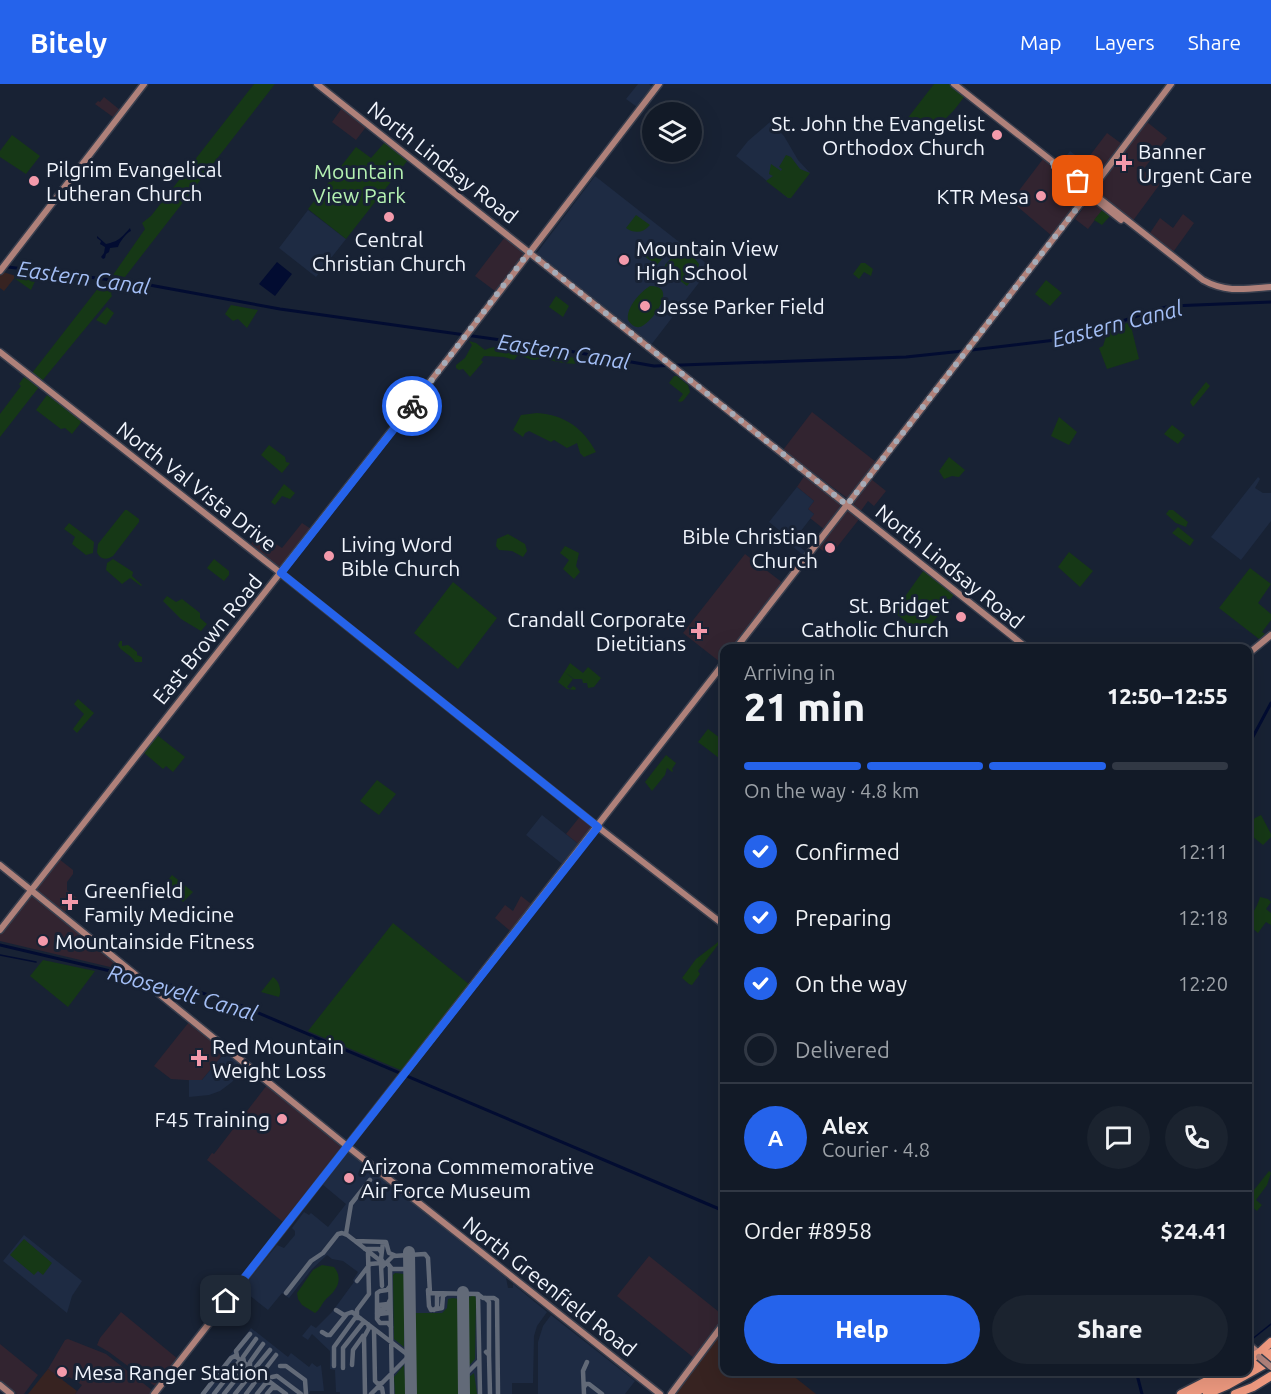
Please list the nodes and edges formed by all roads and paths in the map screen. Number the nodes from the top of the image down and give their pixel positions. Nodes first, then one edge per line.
1 (144, 84) edge
2 (317, 84) edge
3 (659, 84) edge
4 (954, 84) edge
5 (1171, 84) edge
6 (1090, 193) junction
7 (529, 252) junction
8 (2, 268) edge
9 (1271, 288) edge
10 (0, 352) edge
11 (847, 505) junction
12 (281, 573) junction
13 (1271, 634) edge
14 (739, 644) edge
15 (1022, 644) edge
16 (1252, 651) edge
17 (720, 668) edge
18 (598, 827) junction
19 (0, 865) edge
20 (31, 890) junction
21 (720, 924) edge
22 (0, 930) edge
23 (347, 1146) junction
24 (720, 1328) edge
25 (1271, 1342) edge
26 (1271, 1353) edge
27 (1257, 1356) edge
28 (1271, 1364) edge
29 (1252, 1365) edge
30 (1252, 1373) edge
31 (1216, 1376) edge
32 (1230, 1376) edge
33 (1245, 1376) edge
34 (1271, 1376) edge
35 (0, 1385) edge
36 (11, 1394) edge
37 (154, 1394) edge
38 (660, 1394) edge
39 (669, 1394) edge
40 (1181, 1394) edge
41 (1191, 1394) edge
42 (1207, 1394) edge
43 (1235, 1394) edge

1 - 8 main road
2 - 7 main road, North Lindsay Road
3 - 7 main road, East Brown Road
4 - 6 main road
5 - 6 main road
6 - 9 main road
6 - 11 main road
7 - 11 main road, North Lindsay Road
7 - 12 main road, East Brown Road
10 - 12 main road, North Val Vista Drive
11 - 14 main road
11 - 15 main road, North Lindsay Road
12 - 18 main road, North Val Vista Drive
12 - 20 main road, East Brown Road
13 - 16 main road
17 - 18 main road
18 - 21 main road, North Val Vista Drive
18 - 23 main road
19 - 20 main road, North Greenfield Road
20 - 22 main road, East Brown Road
20 - 23 main road, North Greenfield Road
23 - 37 main road
23 - 38 main road, North Greenfield Road
24 - 39 main road
25 - 27 highway
26 - 29 highway
27 - 28 main road, bridge
28 - 30 highway
31 - 40 highway
32 - 41 highway
33 - 42 highway
34 - 43 highway
35 - 36 main road

